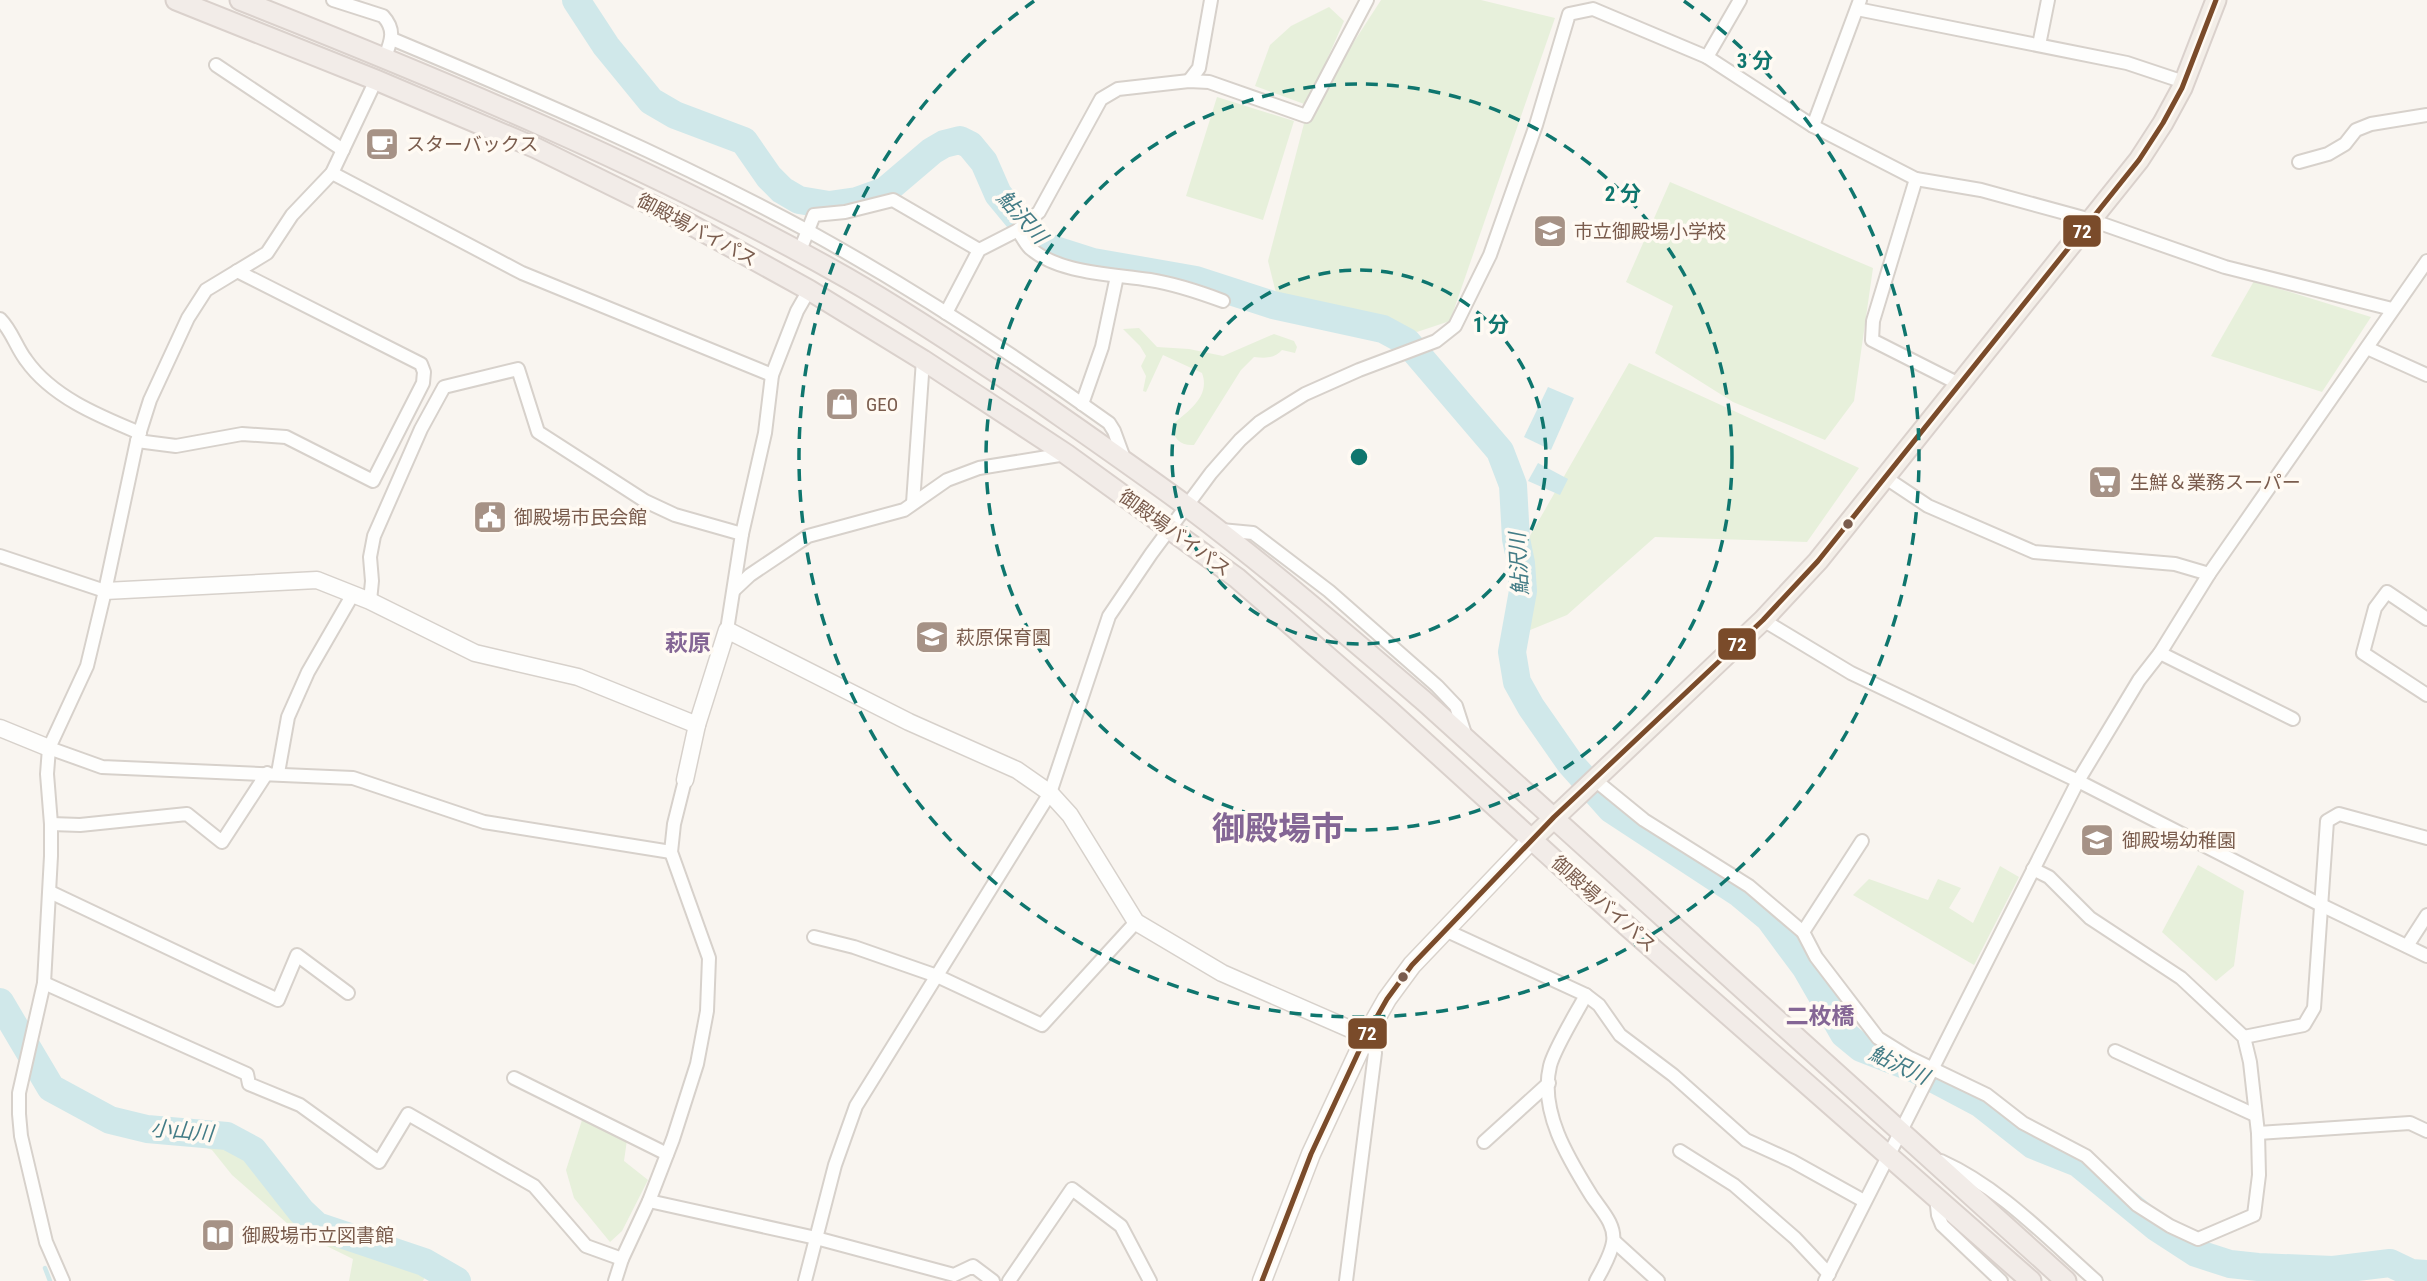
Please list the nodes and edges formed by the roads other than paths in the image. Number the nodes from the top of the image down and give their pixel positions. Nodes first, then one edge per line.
1 (176, 0) edge
2 (240, 0) edge
3 (333, 0) edge
4 (1211, 0) edge
5 (1367, 0) edge
6 (1740, 0) edge
7 (2048, 0) edge
8 (2216, 0) edge
9 (1859, 4) edge
10 (2039, 45) junction
11 (388, 48) junction
12 (1707, 57) junction
13 (216, 65) dead end
14 (376, 80) junction
15 (1189, 80) junction
16 (2184, 82) junction
17 (2427, 115) edge
18 (1812, 126) junction
19 (343, 150) junction
20 (2299, 162) dead end
21 (332, 173) junction
22 (1916, 179) junction
23 (2091, 220) junction
24 (1018, 230) junction
25 (808, 231) junction
26 (979, 250) junction
27 (799, 253) junction
28 (2427, 261) edge
29 (237, 271) junction
30 (1117, 276) junction
31 (809, 290) junction
32 (1223, 300) dead end
33 (2392, 309) junction
34 (946, 313) junction
35 (0, 319) edge
36 (2367, 348) junction
37 (923, 360) junction
38 (772, 375) junction
39 (2427, 375) edge
40 (1961, 385) junction
41 (1082, 404) junction
42 (138, 437) junction
43 (1066, 454) junction
44 (1125, 462) junction
45 (1886, 478) junction
46 (913, 503) junction
47 (1186, 506) junction
48 (1169, 529) junction
49 (742, 534) junction
50 (0, 556) edge
51 (2209, 574) junction
52 (734, 590) junction
53 (105, 591) junction
54 (352, 594) junction
55 (370, 601) junction
56 (2427, 619) edge
57 (1763, 620) junction
58 (727, 630) junction
59 (2160, 653) junction
60 (2427, 695) edge
61 (2293, 719) dead end
62 (697, 725) junction
63 (0, 728) edge
64 (49, 748) junction
65 (273, 773) junction
66 (685, 780) joint
67 (1595, 780) junction
68 (2078, 782) junction
69 (1051, 793) junction
70 (1554, 817) junction
71 (51, 824) junction
72 (1533, 838) junction
73 (2427, 838) edge
74 (1861, 841) dead end
75 (671, 852) junction
76 (2033, 869) junction
77 (50, 892) junction
78 (2319, 904) junction
79 (2427, 915) edge
80 (1136, 922) junction
81 (1445, 930) junction
82 (1803, 932) junction
83 (814, 937) dead end
84 (2407, 946) junction
85 (2427, 956) edge
86 (937, 976) junction
87 (44, 983) junction
88 (348, 993) dead end
89 (1586, 995) junction
90 (1366, 1036) junction
91 (2244, 1037) junction
92 (2115, 1051) dead end
93 (1932, 1069) junction
94 (514, 1078) dead end
95 (1549, 1083) junction
96 (2255, 1115) junction
97 (2427, 1131) edge
98 (1900, 1132) junction
99 (2258, 1133) junction
100 (1484, 1142) dead end
101 (1680, 1152) dead end
102 (1924, 1153) junction
103 (667, 1154) junction
104 (1889, 1154) junction
105 (1936, 1196) junction
106 (649, 1201) junction
107 (1864, 1201) junction
108 (816, 1238) junction
109 (1614, 1241) junction
110 (622, 1258) junction
111 (1827, 1278) edge
112 (64, 1281) edge
113 (615, 1281) edge
114 (805, 1281) edge
115 (993, 1281) edge
116 (1009, 1281) edge
117 (1150, 1281) edge
118 (1262, 1281) edge
119 (1346, 1281) edge
120 (1596, 1281) edge
121 (1658, 1281) edge
122 (2001, 1281) edge
123 (2031, 1281) edge
124 (2066, 1281) edge
125 (2096, 1281) edge

1 - 14 highway, 御殿場バイパス
2 - 11 highway, 御殿場バイパス
3 - 11 street
4 - 15 street
5 - 15 street
6 - 12 street
7 - 10 street
8 - 16 main road
9 - 10 street
9 - 18 street
10 - 16 street
11 - 25 street
11 - 27 highway, 御殿場バイパス
12 - 18 street
12 - 47 street
13 - 19 street
14 - 19 street
14 - 31 highway, 御殿場バイパス
15 - 24 street
16 - 23 main road
17 - 20 street
18 - 22 street
19 - 21 street
21 - 29 street
21 - 38 street
22 - 23 street
22 - 40 street
23 - 33 street
23 - 40 main road
24 - 26 street
24 - 30 street
25 - 26 street
25 - 27 street
25 - 34 street
26 - 34 street
27 - 44 highway, 御殿場バイパス
28 - 33 street
29 - 42 street
29 - 42 street
30 - 32 street
30 - 41 street
31 - 37 highway, 御殿場バイパス
31 - 38 street
33 - 36 street
34 - 41 street
35 - 42 street
36 - 39 street
36 - 51 street
37 - 43 highway, 御殿場バイパス
37 - 46 street
38 - 49 street
40 - 45 main road
41 - 44 street
42 - 53 street
43 - 46 street
43 - 48 highway, 御殿場バイパス
44 - 47 highway, 御殿場バイパス
45 - 51 street
45 - 57 main road
46 - 52 street
47 - 48 street
47 - 70 highway, 御殿場バイパス
48 - 69 street
48 - 72 highway, 御殿場バイパス
49 - 52 street
49 - 55 street
50 - 53 street
51 - 59 street
52 - 58 street
53 - 54 street
53 - 64 street
54 - 55 street
54 - 65 street
55 - 62 street
56 - 60 street
57 - 67 main road
57 - 68 street
58 - 62 street
58 - 69 street
59 - 61 street
59 - 68 street
62 - 66 street
63 - 64 street
64 - 65 street
64 - 71 street
65 - 71 street
65 - 75 street
66 - 75 street
67 - 70 main road
67 - 82 street
68 - 76 street
68 - 78 street
69 - 80 street
69 - 86 street
70 - 72 main road
70 - 98 highway, 御殿場バイパス
71 - 77 street
72 - 81 main road
72 - 104 highway, 御殿場バイパス
73 - 78 street
74 - 82 street
75 - 103 street
76 - 91 street
76 - 93 street
77 - 87 street
77 - 88 street
78 - 84 street
78 - 91 street
79 - 84 street
80 - 86 street
80 - 90 street
81 - 89 street
81 - 90 main road
82 - 93 street
83 - 86 street
84 - 85 street
86 - 108 street
87 - 110 street
87 - 112 street
89 - 95 street
89 - 107 street
90 - 118 main road
90 - 119 street
91 - 96 street
92 - 96 street
93 - 98 street
93 - 99 street
94 - 103 street
95 - 100 street
95 - 109 street
96 - 99 street
97 - 99 street
98 - 102 highway, 御殿場バイパス
98 - 104 street
101 - 111 street
102 - 124 highway, 御殿場バイパス
102 - 125 street
103 - 106 street
104 - 105 highway, 御殿場バイパス
104 - 107 street
105 - 122 street
105 - 123 highway, 御殿場バイパス
106 - 108 street
106 - 110 street
107 - 111 street
108 - 114 street
108 - 115 street
109 - 120 street
109 - 121 street
110 - 113 street
116 - 117 street

